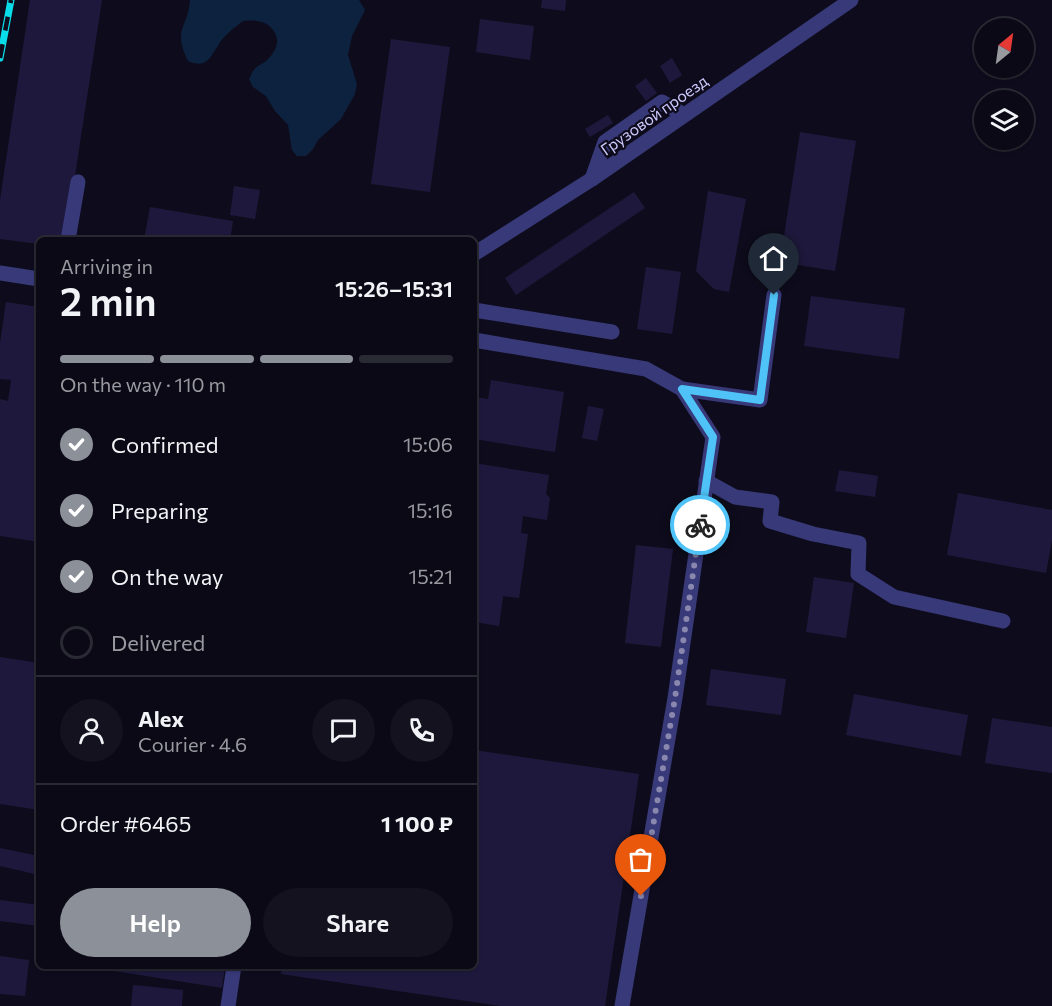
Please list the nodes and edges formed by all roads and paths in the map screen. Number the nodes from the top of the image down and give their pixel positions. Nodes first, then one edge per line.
1 (851, 0) edge
2 (684, 116) junction
3 (592, 179) junction
4 (78, 182) dead end
5 (69, 237) edge
6 (477, 252) edge
7 (0, 273) edge
8 (36, 279) edge
9 (774, 295) dead end
10 (477, 310) edge
11 (612, 332) dead end
12 (477, 341) edge
13 (682, 389) junction
14 (706, 481) junction
15 (1003, 621) dead end
16 (234, 969) edge
17 (228, 1006) edge
18 (622, 1006) edge

1 - 2 street, Грузовой проезд
2 - 3 street, Грузовой проезд
2 - 3 street
3 - 6 street, Грузовой проезд
4 - 5 street
7 - 8 street
9 - 13 street
10 - 11 street
12 - 13 street
13 - 14 street
14 - 15 street
14 - 18 street
16 - 17 street

